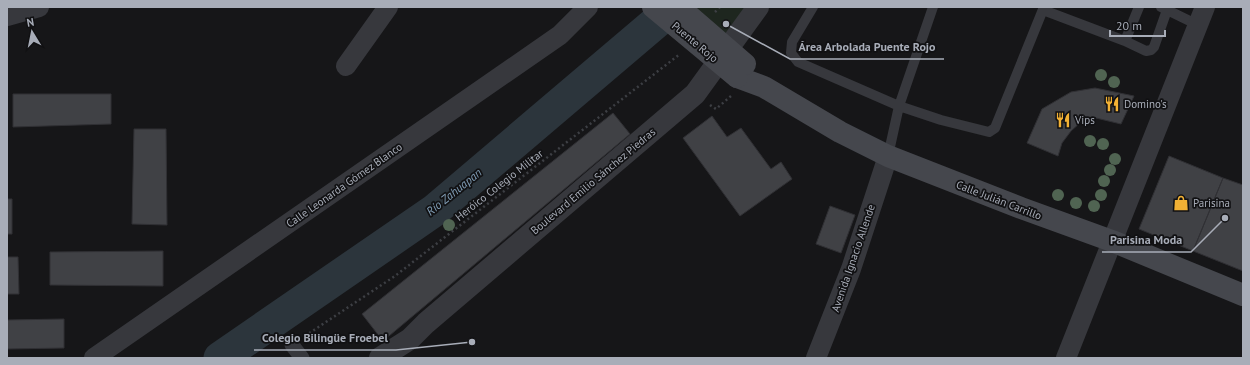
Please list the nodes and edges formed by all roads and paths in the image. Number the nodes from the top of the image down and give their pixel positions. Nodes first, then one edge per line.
1 (39, 7) edge
2 (388, 7) edge
3 (588, 7) edge
4 (653, 7) edge
5 (680, 7) edge
6 (721, 7) edge
7 (758, 7) edge
8 (813, 7) edge
9 (933, 7) edge
10 (1139, 7) edge
11 (1164, 8) edge
12 (1044, 9) edge
13 (714, 14) dead end
14 (7, 16) edge
15 (1202, 16) edge
16 (1125, 41) junction
17 (684, 49) dead end
18 (346, 66) dead end
19 (748, 77) junction
20 (695, 94) junction
21 (899, 106) junction
22 (888, 156) junction
23 (1112, 242) junction
24 (1243, 295) edge
25 (292, 345) joint
26 (406, 349) edge
27 (94, 358) edge
28 (302, 358) edge
29 (380, 358) edge
30 (816, 358) edge
31 (1066, 358) edge

1 - 14 street
2 - 18 street
3 - 27 street, Calle Leonarda Gómez Blanco
4 - 19 main road, Puente Rojo, bridge
5 - 19 main road, Puente Rojo, bridge
6 - 13 path
7 - 20 street, Boulevard Emilio Sánchez Piedras
8 - 21 lane
9 - 21 lane
10 - 16 lane
11 - 15 lane
11 - 16 lane
12 - 16 lane
12 - 21 lane
15 - 23 street
17 - 25 path, Heróico Colegio Militar
19 - 20 path
19 - 22 main road, Calle Julián Carrillo
20 - 26 street, Boulevard Emilio Sánchez Piedras
21 - 22 lane
22 - 23 main road, Calle Julián Carrillo
22 - 30 street, Avenida Ignacio Allende
23 - 24 main road, Calle Julián Carrillo
23 - 31 street
25 - 28 street
26 - 29 street, Boulevard Emilio Sánchez Piedras

